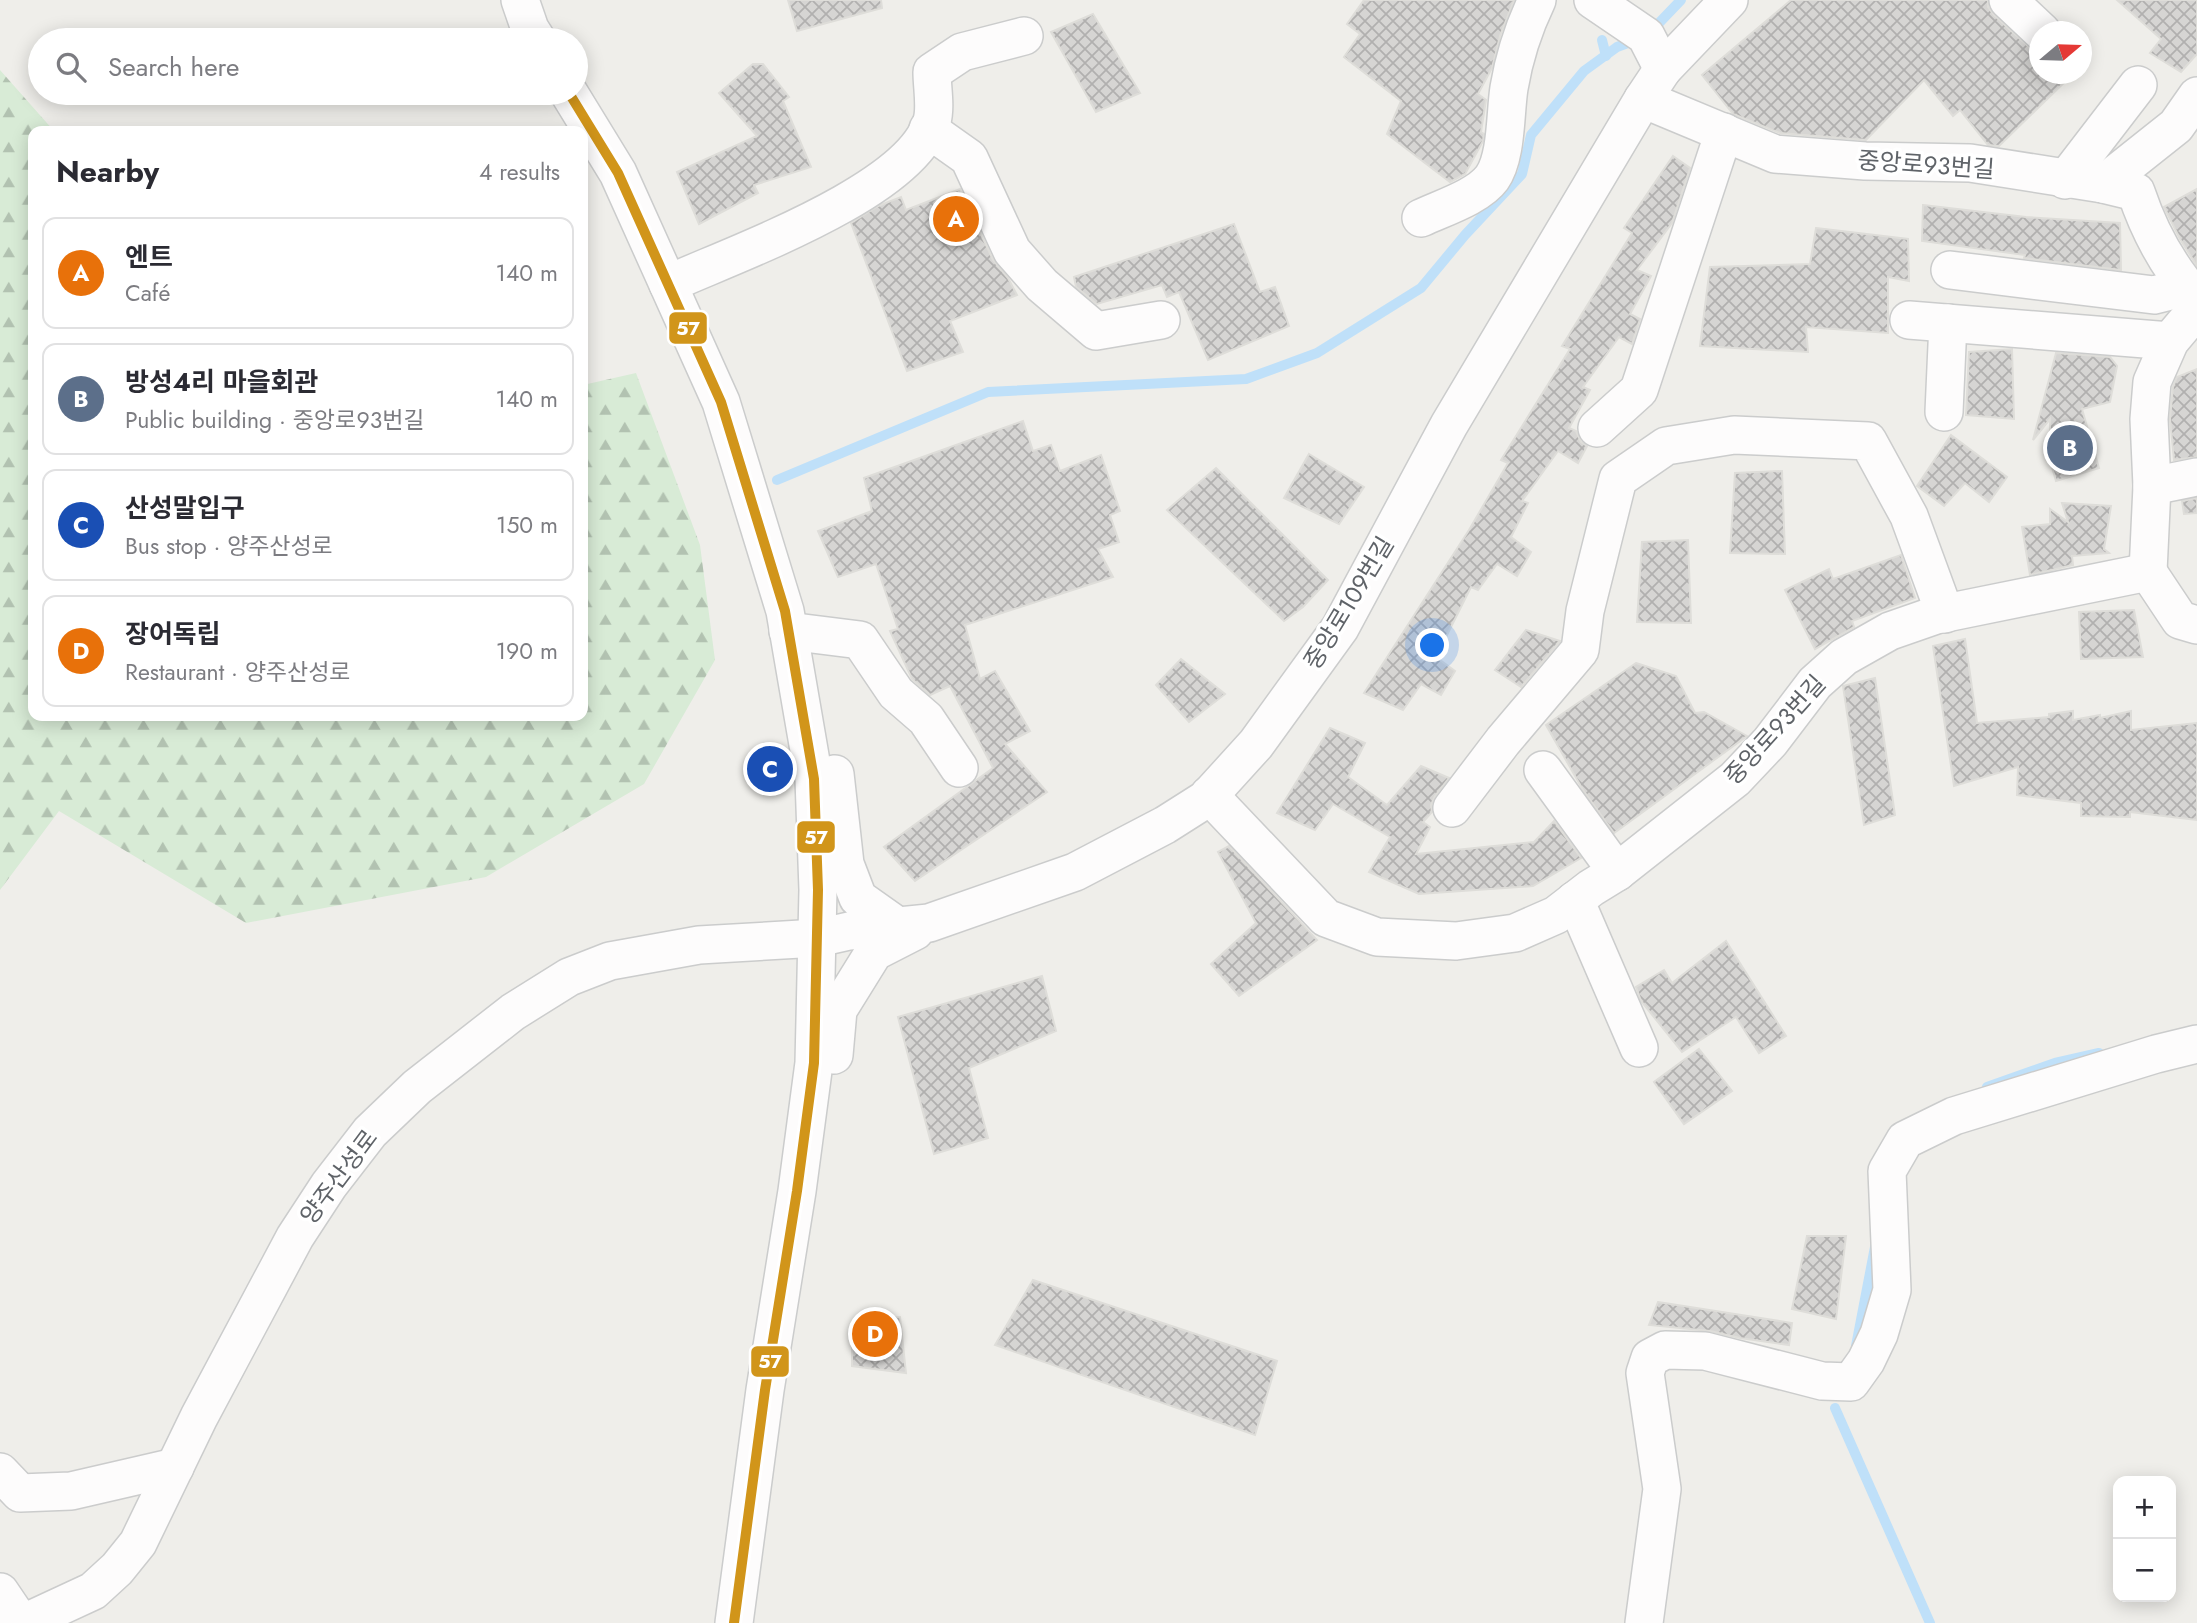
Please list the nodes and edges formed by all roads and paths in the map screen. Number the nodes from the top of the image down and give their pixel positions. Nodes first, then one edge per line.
1 (520, 0) edge
2 (1537, 0) edge
3 (1593, 0) edge
4 (1728, 0) edge
5 (2008, 0) edge
6 (2030, 21) edge
7 (530, 28) edge
8 (1024, 36) dead end
9 (1663, 69) junction
10 (2138, 85) dead end
11 (2197, 96) edge
12 (1643, 99) junction
13 (576, 105) edge
14 (928, 129) junction
15 (1724, 132) junction
16 (2187, 137) edge
17 (2065, 180) junction
18 (2103, 184) junction
19 (1421, 218) dead end
20 (1950, 270) dead end
21 (668, 284) junction
22 (2193, 298) edge
23 (1161, 320) dead end
24 (1909, 320) dead end
25 (1948, 323) junction
26 (2170, 341) junction
27 (1944, 412) dead end
28 (1597, 428) dead end
29 (2197, 477) edge
30 (2152, 486) junction
31 (2148, 572) junction
32 (1945, 614) junction
33 (2197, 625) edge
34 (788, 631) junction
35 (795, 668) junction
36 (958, 768) dead end
37 (1543, 770) dead end
38 (1209, 795) junction
39 (1452, 808) dead end
40 (1617, 872) junction
41 (1574, 900) junction
42 (914, 925) junction
43 (818, 938) junction
44 (2197, 1044) edge
45 (1639, 1048) dead end
46 (800, 1171) junction
47 (175, 1467) junction
48 (0, 1472) edge
49 (0, 1592) edge
50 (22, 1623) edge
51 (734, 1623) edge
52 (1644, 1623) edge

1 - 7 street
2 - 19 street
3 - 9 street
4 - 9 street, 중앙로109번길
5 - 6 street
8 - 14 street
9 - 12 street, 중앙로109번길
10 - 17 street
11 - 16 street
12 - 15 street, 중앙로93번길
12 - 38 street, 중앙로109번길
13 - 21 street
14 - 21 street
14 - 23 street
15 - 17 street, 중앙로93번길
15 - 28 street
16 - 18 street
17 - 18 street, 중앙로93번길
18 - 22 street, 중앙로93번길
20 - 22 street
21 - 34 street
22 - 26 street
24 - 25 street
25 - 26 street
25 - 27 street
26 - 30 street
29 - 30 street
30 - 31 street
31 - 32 street, 중앙로93번길
31 - 33 street
32 - 39 street
32 - 40 street, 중앙로93번길
34 - 35 street
34 - 36 street
35 - 42 street
35 - 43 street
37 - 40 street
38 - 41 street, 중앙로93번길
38 - 42 street, 중앙로109번길
40 - 41 street, 중앙로93번길
41 - 45 street
42 - 43 street, 중앙로109번길
42 - 46 street
43 - 46 street
43 - 47 street, 양주산성로
44 - 52 street
46 - 51 street
47 - 48 street
47 - 50 street, 양주산성로
49 - 50 street

